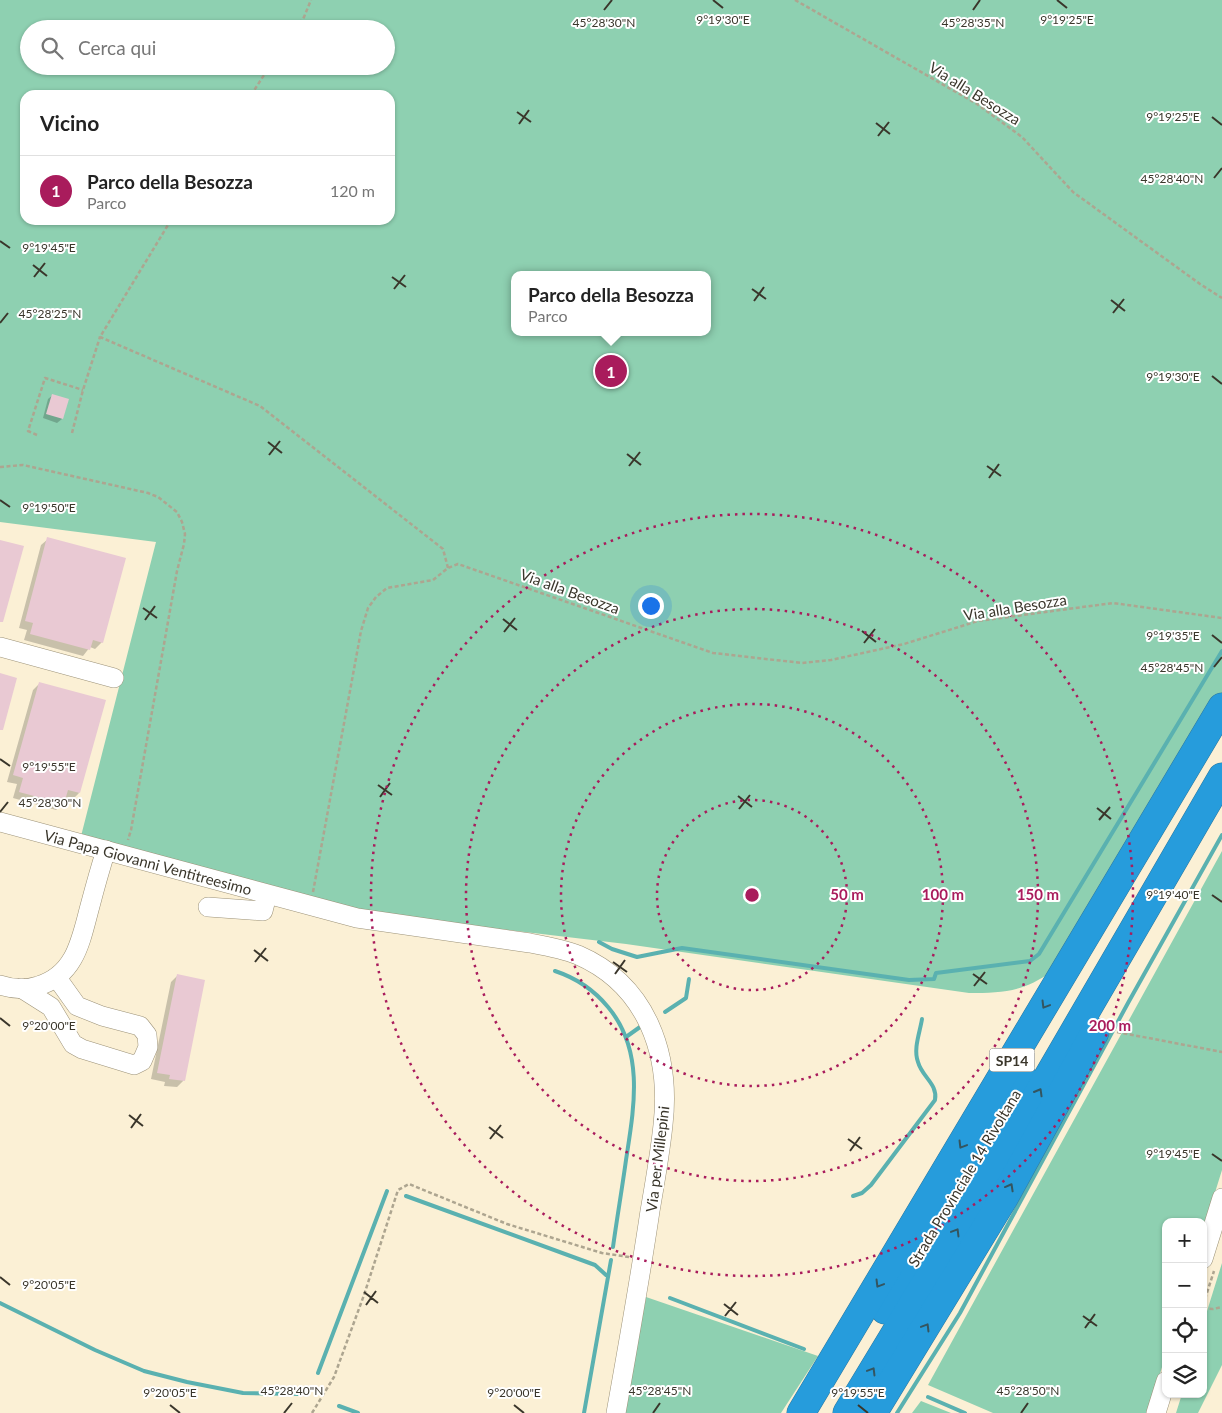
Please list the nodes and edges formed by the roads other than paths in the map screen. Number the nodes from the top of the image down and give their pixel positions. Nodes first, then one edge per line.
1 (0, 647) edge
2 (114, 678) dead end
3 (1222, 707) edge
4 (1222, 732) edge
5 (1222, 777) edge
6 (1222, 797) edge
7 (0, 822) edge
8 (106, 850) junction
9 (266, 895) junction
10 (303, 903) joint
11 (208, 907) dead end
12 (57, 978) junction
13 (0, 985) edge
14 (21, 988) junction
15 (1222, 1198) edge
16 (1209, 1264) edge
17 (1162, 1394) edge
18 (616, 1413) edge
19 (801, 1413) edge
20 (822, 1413) edge
21 (847, 1413) edge
22 (873, 1413) edge
23 (1156, 1413) edge

1 - 2 street
3 -> 19 highway, SP14
4 - 20 highway, Strada Provinciale 14 Rivoltana / SP14
21 -> 5 highway, Strada Provinciale 14 Rivoltana / SP14
22 -> 6 highway
7 - 8 street, Via Papa Giovanni Ventitreesimo
8 - 9 street, Via Papa Giovanni Ventitreesimo
8 - 12 street
9 - 10 street, Via Papa Giovanni Ventitreesimo
9 - 11 street
10 - 18 street, Via per Millepini
12 - 14 street
12 - 14 street
13 - 14 street
15 - 16 street
17 - 23 street

